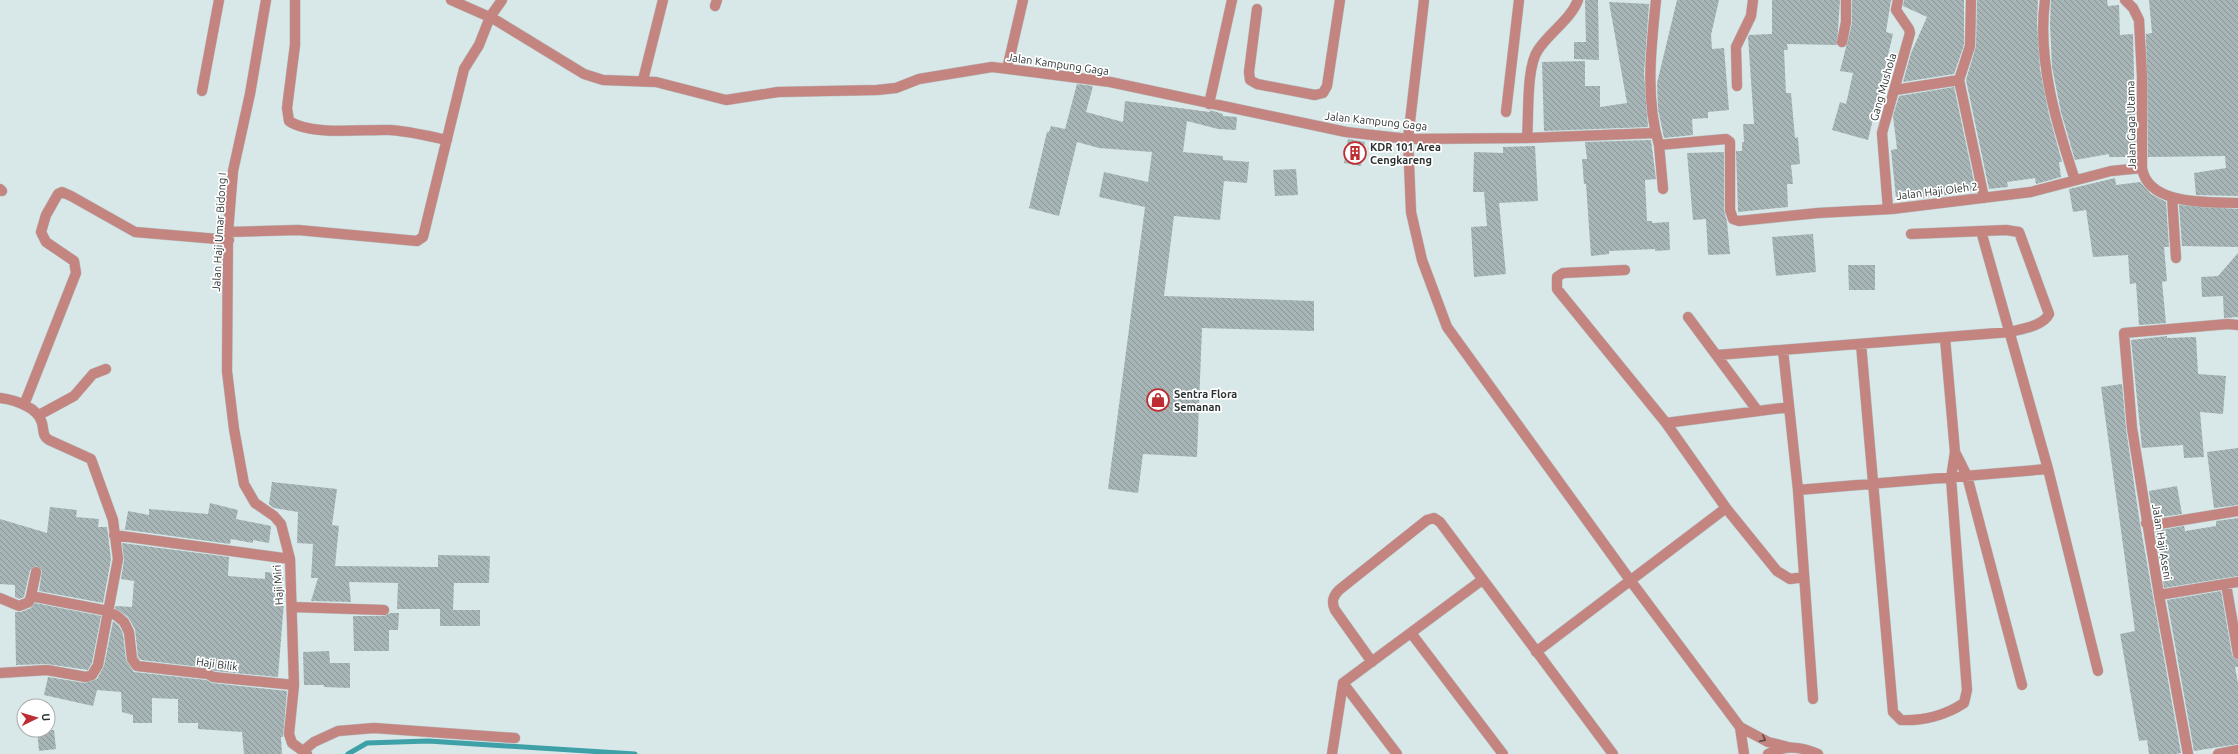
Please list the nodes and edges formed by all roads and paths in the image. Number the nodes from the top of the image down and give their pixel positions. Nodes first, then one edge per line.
1 (219, 0) edge
2 (266, 0) edge
3 (296, 0) edge
4 (451, 0) edge
5 (502, 0) edge
6 (663, 0) edge
7 (1023, 0) edge
8 (1232, 0) edge
9 (1340, 0) edge
10 (1424, 0) edge
11 (1519, 0) edge
12 (1578, 0) edge
13 (1656, 0) edge
14 (1754, 0) edge
15 (1846, 0) edge
16 (1898, 0) edge
17 (1971, 0) edge
18 (2045, 0) edge
19 (2125, 0) edge
20 (1257, 9) dead end
21 (490, 17) junction
22 (1842, 42) dead end
23 (1007, 69) junction
24 (642, 80) junction
25 (1959, 80) junction
26 (1737, 86) dead end
27 (1895, 90) junction
28 (202, 91) dead end
29 (1209, 104) junction
30 (1506, 112) dead end
31 (1655, 133) junction
32 (1527, 138) junction
33 (1408, 139) junction
34 (447, 140) junction
35 (1659, 145) junction
36 (2142, 168) junction
37 (2075, 180) junction
38 (1663, 189) dead end
39 (2172, 197) junction
40 (1984, 198) junction
41 (2238, 204) edge
42 (1888, 209) junction
43 (1981, 231) junction
44 (1911, 234) dead end
45 (229, 236) junction
46 (2176, 258) dead end
47 (1625, 270) dead end
48 (1688, 318) dead end
49 (2238, 325) edge
50 (2010, 332) junction
51 (1945, 338) junction
52 (1861, 344) junction
53 (1783, 350) junction
54 (1717, 355) junction
55 (106, 369) dead end
56 (0, 398) edge
57 (24, 405) junction
58 (1789, 407) junction
59 (1757, 410) junction
60 (39, 415) junction
61 (1666, 423) junction
62 (1955, 452) junction
63 (2048, 469) junction
64 (1966, 476) junction
65 (1950, 478) junction
66 (1874, 484) junction
67 (1798, 490) junction
68 (1726, 508) junction
69 (2238, 511) edge
70 (2149, 526) junction
71 (114, 535) junction
72 (290, 559) junction
73 (36, 572) dead end
74 (1804, 577) junction
75 (1482, 580) junction
76 (1630, 580) junction
77 (2238, 582) edge
78 (2226, 584) junction
79 (2159, 595) junction
80 (31, 596) junction
81 (0, 598) edge
82 (292, 607) junction
83 (384, 610) dead end
84 (108, 611) junction
85 (1411, 633) junction
86 (1536, 652) junction
87 (2238, 654) edge
88 (1372, 662) junction
89 (2098, 671) dead end
90 (0, 673) edge
91 (1343, 683) junction
92 (294, 685) junction
93 (2022, 685) dead end
94 (1813, 699) dead end
95 (1740, 727) junction
96 (515, 738) dead end
97 (1788, 747) junction
98 (2238, 750) edge
99 (305, 753) edge
100 (1332, 754) edge
101 (1397, 754) edge
102 (1503, 754) edge
103 (1613, 754) edge
104 (1744, 754) edge
105 (1768, 754) edge
106 (1818, 754) edge
107 (2188, 754) edge
108 (2218, 754) edge

1 - 28 street
2 - 45 street, Jalan Haji Umar Bidong I
3 - 34 street
4 - 21 street, Jalan Kampung Gaga
5 - 21 street
6 - 24 street
7 - 23 street
8 - 29 street
9 - 20 street
10 - 33 street
11 - 30 street
12 - 32 street
13 - 31 street
14 - 26 street
15 - 22 street
16 - 27 street, Gang Mushola
17 - 25 street
18 - 37 street
19 - 36 street, Jalan Gaga Utama
21 - 24 street, Jalan Kampung Gaga
21 - 34 street
23 - 24 street, Jalan Kampung Gaga
23 - 29 street, Jalan Kampung Gaga
25 - 27 street
25 - 40 street
27 - 42 street, Gang Mushola
29 - 33 street, Jalan Kampung Gaga
31 - 32 street, Jalan Kampung Gaga
31 - 35 street
32 - 33 street, Jalan Kampung Gaga
33 - 76 street
34 - 45 street
35 - 38 street
35 - 42 street, Jalan Haji Oleh 2
36 - 37 street, Jalan Haji Oleh 2
36 - 39 street, Jalan Gaga Utama
37 - 40 street, Jalan Haji Oleh 2
39 - 41 street, Jalan Gaga Utama
39 - 46 street
40 - 42 street, Jalan Haji Oleh 2
43 - 44 street
43 - 50 street
43 - 50 street
45 - 57 street
45 - 72 street, Jalan Haji Umar Bidong I
47 - 61 street
48 - 54 street
49 - 70 street, Jalan Haji Aseni
50 - 51 street
50 - 63 street
51 - 52 street
51 - 62 street
52 - 53 street
52 - 66 street
53 - 54 street
53 - 58 street
54 - 59 street
55 - 60 street
56 - 57 street
57 - 60 street
58 - 59 street
58 - 67 street
59 - 61 street
60 - 71 street
61 - 68 street
62 - 64 street
62 - 65 street
63 - 64 street
63 - 89 street
64 - 65 street
64 - 93 street
65 - 66 street
65 - 66 street
66 - 67 street
67 - 74 street
68 - 74 street
68 - 76 street
69 - 70 street
70 - 79 street, Jalan Haji Aseni
71 - 72 street, Haji Miri
71 - 84 street
72 - 82 street, Haji Miri
73 - 80 street
74 - 94 street
75 - 85 street
75 - 86 street
75 - 88 street
76 - 86 street
76 - 95 street
77 - 78 street
78 - 79 street
78 - 87 street
79 - 107 street, Jalan Haji Aseni
80 - 81 street
80 - 84 street
82 - 83 street
82 - 92 street, Haji Miri
84 - 90 street
84 - 92 street, Haji Bilik
85 - 88 street
85 - 102 street
86 - 103 street
88 - 91 street
91 - 100 street
91 - 101 street
92 - 99 street, Haji Miri
95 -> 97 street
95 - 104 street
96 - 99 street
97 - 105 street
97 - 106 street
98 - 108 street

